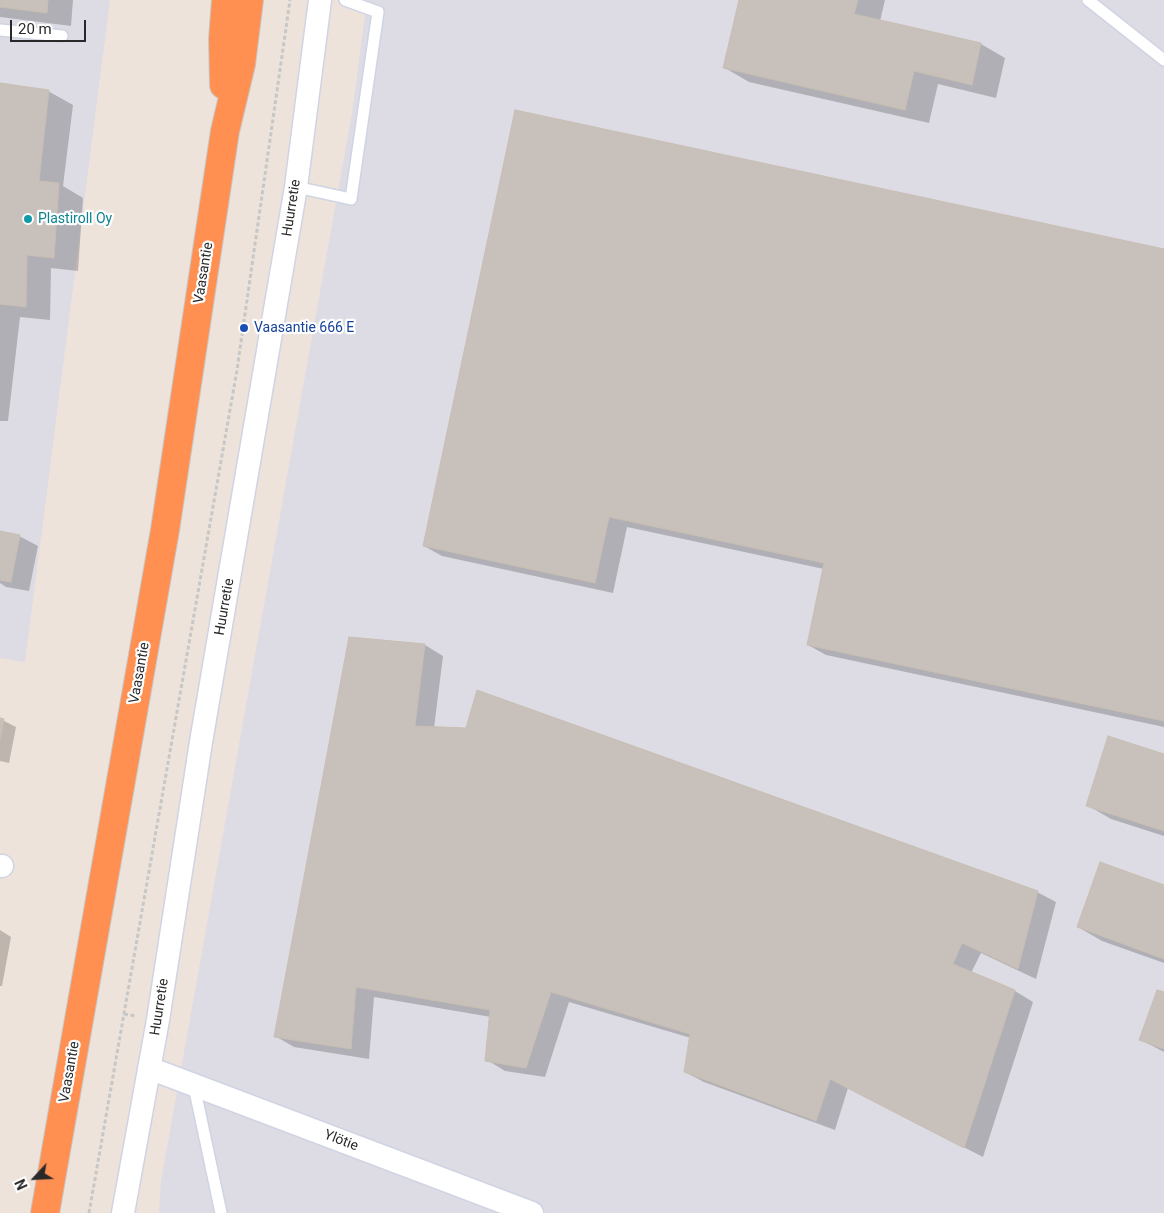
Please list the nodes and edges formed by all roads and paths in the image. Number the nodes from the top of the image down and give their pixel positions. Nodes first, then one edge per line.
1 (226, 0) edge
2 (249, 0) edge
3 (290, 0) edge
4 (320, 0) edge
5 (345, 0) edge
6 (1088, 0) edge
7 (0, 30) edge
8 (62, 36) dead end
9 (1164, 60) edge
10 (225, 131) junction
11 (296, 187) junction
12 (149, 1068) junction
13 (194, 1086) junction
14 (45, 1213) edge
15 (89, 1213) edge
16 (123, 1213) edge
17 (222, 1213) edge
18 (532, 1213) edge

1 - 10 highway, Vaasantie
2 - 10 highway, Vaasantie
3 - 15 path
4 - 11 street, Huurretie
5 - 11 lane
6 - 9 lane
7 - 8 lane
10 - 14 highway, Vaasantie
11 - 12 street, Huurretie
12 - 13 street, Ylötie
12 - 16 street, Huurretie
13 - 17 lane
13 - 18 street, Ylötie

